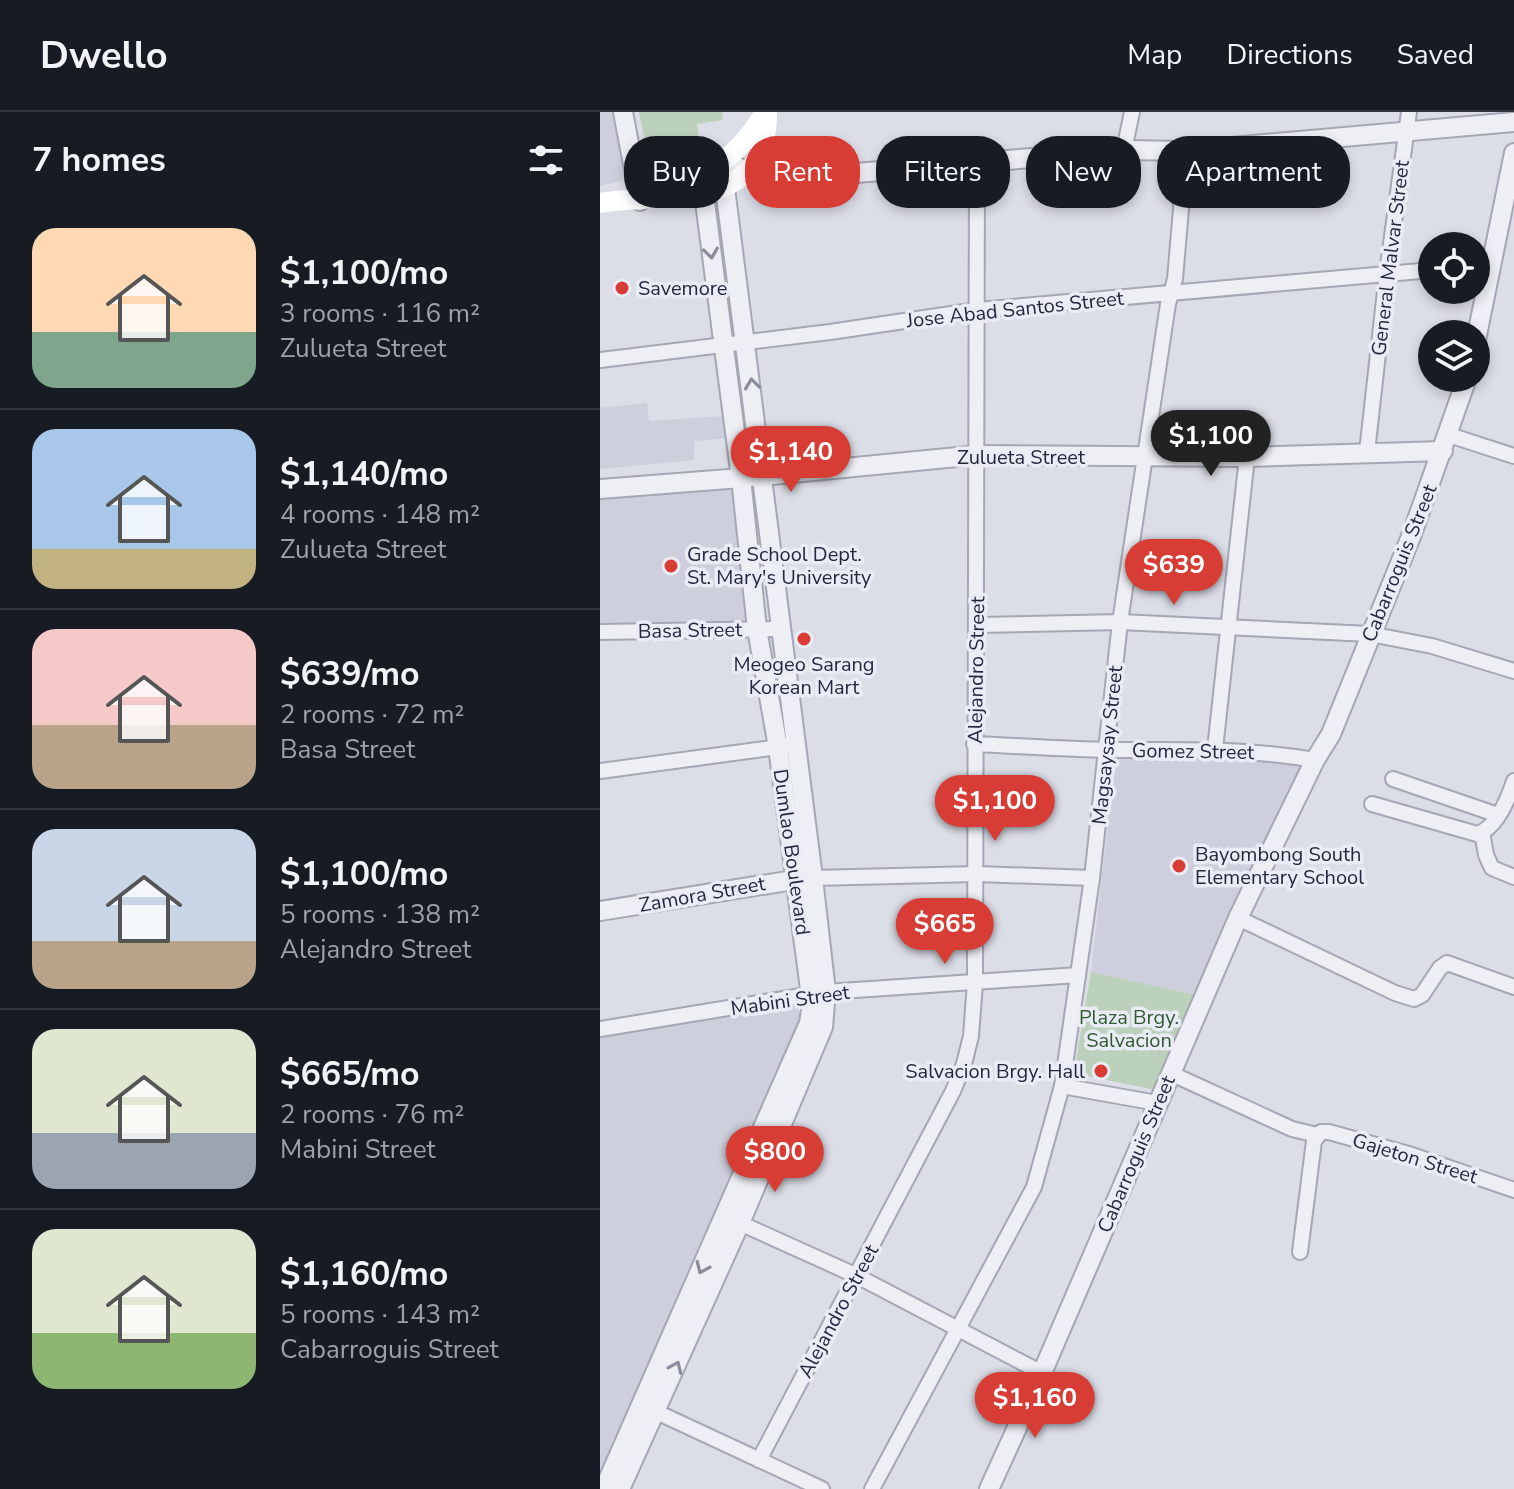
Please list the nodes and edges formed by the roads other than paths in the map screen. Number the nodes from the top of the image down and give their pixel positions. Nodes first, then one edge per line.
1 (623, 112) edge
2 (767, 112) edge
3 (1132, 112) edge
4 (1409, 112) edge
5 (1514, 122) edge
6 (1407, 131) junction
7 (628, 136) edge
8 (766, 136) edge
9 (1127, 136) edge
10 (1350, 136) edge
11 (1514, 153) edge
12 (729, 159) edge
13 (705, 208) edge
14 (728, 208) edge
15 (977, 208) edge
16 (1180, 208) edge
17 (1490, 240) edge
18 (1418, 271) edge
19 (1387, 273) junction
20 (1172, 292) junction
21 (978, 310) junction
22 (746, 342) junction
23 (722, 343) junction
24 (600, 360) edge
25 (1462, 392) edge
26 (1446, 443) junction
27 (1367, 452) junction
28 (978, 455) junction
29 (1514, 456) edge
30 (1247, 457) junction
31 (1146, 458) junction
32 (763, 476) junction
33 (741, 478) junction
34 (600, 489) edge
35 (1120, 622) junction
36 (978, 625) junction
37 (757, 629) junction
38 (780, 629) junction
39 (1226, 629) junction
40 (600, 632) edge
41 (1370, 634) junction
42 (1514, 671) edge
43 (974, 744) junction
44 (786, 746) junction
45 (1215, 749) junction
46 (1108, 750) junction
47 (1315, 760) junction
48 (600, 771) edge
49 (1393, 779) dead end
50 (1514, 781) edge
51 (1372, 804) dead end
52 (1498, 815) junction
53 (1482, 832) junction
54 (977, 874) junction
55 (1514, 877) edge
56 (804, 878) junction
57 (1092, 878) junction
58 (600, 911) edge
59 (1238, 918) junction
60 (1078, 975) junction
61 (975, 983) junction
62 (1514, 987) edge
63 (819, 994) junction
64 (600, 1029) edge
65 (1170, 1073) junction
66 (1062, 1086) junction
67 (1157, 1103) junction
68 (1317, 1135) junction
69 (1514, 1190) edge
70 (732, 1220) junction
71 (1300, 1252) dead end
72 (857, 1276) junction
73 (959, 1329) junction
74 (1042, 1373) junction
75 (648, 1408) junction
76 (759, 1460) junction
77 (604, 1489) edge
78 (620, 1489) edge
79 (822, 1489) edge
80 (872, 1489) edge
81 (989, 1489) edge

1 - 7 street
2 - 8 main road
2 - 12 main road
3 - 9 street
4 - 6 street, General Malvar Street
5 - 6 street
6 - 10 street
6 - 19 street, General Malvar Street
11 - 17 street
13 -> 23 street, Dumlao Boulevard
14 - 22 street, Dumlao Boulevard
15 - 21 street, Alejandro Street
16 - 20 street, Magsaysay Street
18 - 19 street, Jose Abad Santos Street
19 - 20 street, Jose Abad Santos Street
19 - 27 street, General Malvar Street
20 - 21 street, Jose Abad Santos Street
20 - 31 street, Magsaysay Street
21 - 22 street, Jose Abad Santos Street
21 - 28 street, Alejandro Street
22 - 23 street, Jose Abad Santos Street
32 -> 22 street, Dumlao Boulevard
23 - 24 street, Jose Abad Santos Street
23 - 33 street, Dumlao Boulevard
25 - 26 street, Cabarroguis Street
26 - 27 street, Zulueta Street
26 - 29 street
26 - 41 street, Cabarroguis Street
27 - 30 street, Zulueta Street
28 - 31 street, Zulueta Street
28 - 32 street, Zulueta Street
28 - 36 street, Alejandro Street
30 - 31 street, Zulueta Street
30 - 39 street
31 - 35 street, Magsaysay Street
32 - 33 street, Zulueta Street
32 - 38 street, Dumlao Boulevard
33 - 34 street, Zulueta Street
33 - 37 street, Dumlao Boulevard
35 - 36 street
35 - 39 street
35 - 46 street, Magsaysay Street
36 - 43 street, Alejandro Street
37 - 38 street, Basa Street
37 - 40 street, Basa Street
37 - 44 street, Dumlao Boulevard
38 - 44 street, Dumlao Boulevard
39 - 41 street
39 - 45 street
41 - 42 street
41 - 47 street, Cabarroguis Street
43 - 46 street, Gomez Street
43 - 54 street, Alejandro Street
44 - 48 street
44 - 56 street, Dumlao Boulevard
45 - 46 street, Gomez Street
45 - 47 street, Gomez Street
46 - 57 street, Magsaysay Street
47 - 59 street, Cabarroguis Street
49 - 52 street
50 - 52 street
51 - 53 street
52 - 53 street
53 - 55 street
54 - 56 street, Zamora Street
54 - 57 street, Zamora Street
54 - 61 street, Alejandro Street
56 - 58 street, Zamora Street
56 - 63 street, Dumlao Boulevard
57 - 60 street, Magsaysay Street
59 - 62 street
59 - 65 street, Cabarroguis Street
60 - 61 street, Mabini Street
60 - 66 street, Magsaysay Street
61 - 63 street, Mabini Street
61 - 72 street, Alejandro Street
63 - 64 street, Mabini Street
63 - 70 street, Dumlao Boulevard
65 - 67 street, Cabarroguis Street
65 - 68 street, Gajeton Street
66 - 67 street
66 - 73 street, Magsaysay Street
67 - 74 street, Cabarroguis Street
68 - 69 street, Gajeton Street
68 - 71 street
70 - 72 street
70 - 75 street, Dumlao Boulevard
72 - 73 street
72 - 76 street, Alejandro Street
73 - 74 street
73 - 80 street, Magsaysay Street
74 - 81 street, Cabarroguis Street
75 - 76 street
75 - 77 street, Dumlao Boulevard
75 - 78 street, Dumlao Boulevard
76 - 79 street

